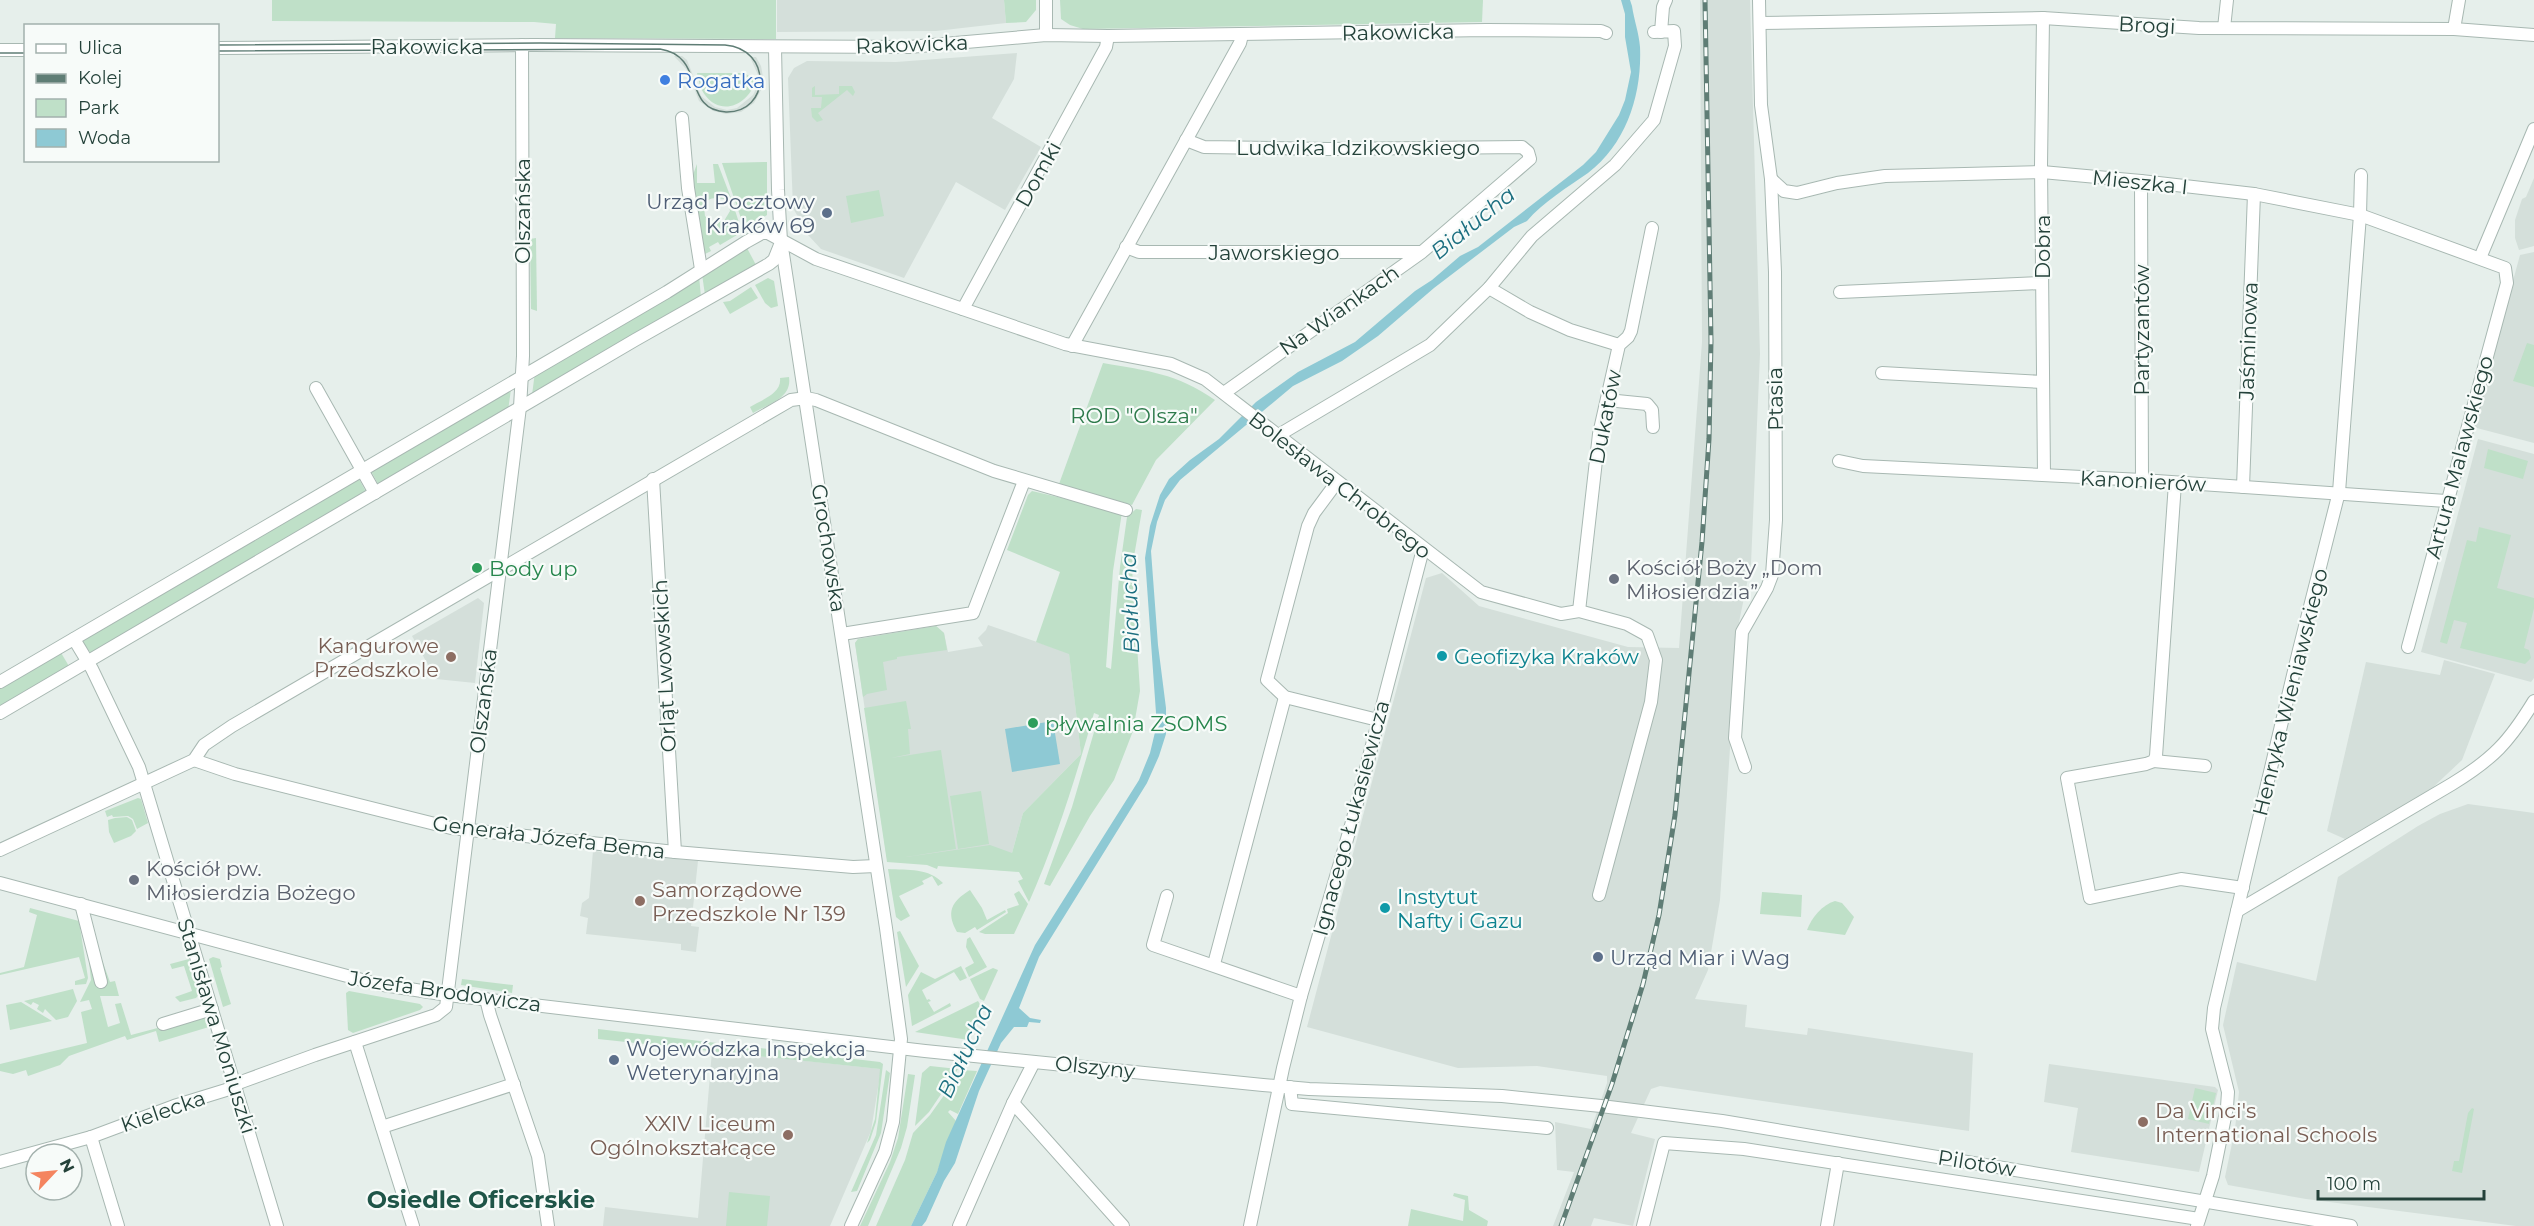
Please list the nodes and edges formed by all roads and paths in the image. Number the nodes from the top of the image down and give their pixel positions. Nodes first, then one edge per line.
1 (1046, 0) edge
2 (1666, 0) edge
3 (1760, 0) edge
4 (2227, 0) edge
5 (2459, 0) edge
6 (2043, 18) junction
7 (1760, 23) junction
8 (2224, 28) junction
9 (2454, 29) junction
10 (1606, 33) dead end
11 (1046, 35) junction
12 (1242, 35) junction
13 (2534, 35) edge
14 (1108, 36) junction
15 (522, 45) junction
16 (219, 48) edge
17 (775, 48) junction
18 (0, 50) edge
19 (24, 50) edge
20 (682, 118) dead end
21 (2534, 129) edge
22 (1186, 141) junction
23 (1528, 153) joint
24 (2042, 172) junction
25 (2361, 175) dead end
26 (1771, 179) junction
27 (2141, 181) junction
28 (2254, 194) junction
29 (2360, 214) junction
30 (1652, 228) dead end
31 (781, 241) junction
32 (1126, 247) junction
33 (1422, 252) junction
34 (2480, 258) junction
35 (2505, 268) joint
36 (701, 269) junction
37 (2042, 283) junction
38 (1489, 288) junction
39 (1840, 292) dead end
40 (963, 309) junction
41 (1620, 345) junction
42 (1072, 346) junction
43 (1882, 373) dead end
44 (522, 376) junction
45 (2043, 382) junction
46 (316, 388) dead end
47 (1227, 396) junction
48 (806, 398) junction
49 (1607, 399) junction
50 (520, 407) junction
51 (1653, 427) dead end
52 (1273, 432) junction
53 (1839, 461) dead end
54 (362, 470) junction
55 (2044, 476) junction
56 (653, 479) junction
57 (2142, 480) junction
58 (1024, 481) junction
59 (1337, 482) junction
60 (2175, 483) junction
61 (2243, 487) junction
62 (2339, 492) junction
63 (375, 493) junction
64 (2446, 501) junction
65 (1126, 510) dead end
66 (1423, 549) junction
67 (499, 571) junction
68 (1579, 611) junction
69 (842, 634) junction
70 (74, 639) junction
71 (2408, 647) dead end
72 (87, 662) junction
73 (0, 682) edge
74 (1286, 697) junction
75 (2534, 701) edge
76 (0, 713) edge
77 (1378, 720) junction
78 (194, 760) junction
79 (2154, 760) junction
80 (2205, 766) dead end
81 (1745, 767) dead end
82 (143, 782) junction
83 (467, 830) junction
84 (0, 850) edge
85 (675, 852) junction
86 (876, 866) junction
87 (0, 883) edge
88 (2243, 888) junction
89 (1599, 895) dead end
90 (1167, 896) dead end
91 (81, 904) junction
92 (2237, 911) junction
93 (190, 934) junction
94 (1214, 964) junction
95 (101, 982) dead end
96 (447, 995) junction
97 (1301, 996) junction
98 (486, 999) junction
99 (212, 1010) junction
100 (163, 1024) dead end
101 (355, 1042) junction
102 (901, 1047) junction
103 (1029, 1061) junction
104 (514, 1084) junction
105 (235, 1085) junction
106 (1284, 1087) junction
107 (1012, 1102) junction
108 (1601, 1106) joint
109 (382, 1127) junction
110 (1547, 1128) dead end
111 (91, 1137) junction
112 (0, 1162) edge
113 (1838, 1164) junction
114 (2204, 1201) junction
115 (2198, 1222) edge
116 (118, 1226) edge
117 (277, 1226) edge
118 (413, 1226) edge
119 (548, 1226) edge
120 (851, 1226) edge
121 (959, 1226) edge
122 (1124, 1226) edge
123 (1250, 1226) edge
124 (1643, 1226) edge
125 (1827, 1226) edge
126 (2351, 1226) edge

1 - 11 street
2 - 38 street
3 - 7 street, Ptasia
4 - 8 street
5 - 9 street
6 - 7 street, Brogi
6 - 8 street, Brogi
6 - 24 street, Dobra
7 - 26 street, Ptasia
8 - 9 street, Brogi
9 - 13 street, Brogi
10 - 12 street, Rakowicka
11 - 14 street, Rakowicka
11 - 17 street, Rakowicka
12 - 14 street, Rakowicka
12 - 22 street
14 - 40 street, Domki
15 - 16 street, Rakowicka
15 - 17 street, Rakowicka
15 - 44 street, Olszańska
17 - 31 street, Grochowska
18 - 19 street
20 - 36 street
21 - 34 street
22 - 23 street, Ludwika Idzikowskiego
22 - 32 street
23 - 33 street, Na Wiankach
24 - 26 street, Mieszka I
24 - 27 street, Mieszka I
24 - 37 street, Dobra
25 - 29 street, Henryka Wieniawskiego
26 - 81 street, Ptasia
27 - 28 street, Mieszka I
27 - 57 street, Partyzantów
28 - 29 street, Mieszka I
28 - 61 street, Jaśminowa
29 - 34 street, Mieszka I
29 - 62 street, Henryka Wieniawskiego
30 - 41 street, Dukatów
31 - 36 street, Bolesława Chrobrego
31 - 40 street, Bolesława Chrobrego
31 - 48 street, Grochowska
31 - 50 street
32 - 33 street, Jaworskiego
32 - 42 street
33 - 47 street, Na Wiankach
34 - 35 street, Mieszka I
35 - 64 street, Artura Malawskiego
36 - 44 street
37 - 39 street
37 - 45 street, Dobra
38 - 41 street
38 - 52 street
40 - 42 street, Bolesława Chrobrego
41 - 49 street, Dukatów
42 - 47 street, Bolesława Chrobrego
43 - 45 street
44 - 50 street, Olszańska
44 - 54 street
45 - 55 street, Dobra
46 - 54 street
47 - 52 street, Bolesława Chrobrego
48 - 56 street
48 - 58 street
48 - 69 street, Grochowska
49 - 51 street
49 - 68 street, Dukatów
50 - 63 street
50 - 67 street, Olszańska
52 - 59 street, Bolesława Chrobrego
53 - 55 street, Kanonierów
54 - 63 street
54 - 70 street
55 - 57 street, Kanonierów
56 - 67 street
56 - 85 street, Orląt Lwowskich
57 - 60 street, Kanonierów
58 - 65 street
58 - 69 street
59 - 66 street, Bolesława Chrobrego
59 - 74 street
60 - 61 street, Kanonierów
60 - 79 street
61 - 62 street, Kanonierów
62 - 64 street, Kanonierów
62 - 88 street, Henryka Wieniawskiego
63 - 72 street
64 - 71 street, Artura Malawskiego
66 - 68 street, Bolesława Chrobrego
66 - 77 street, Ignacego Łukasiewicza
67 - 78 street
67 - 83 street, Olszańska
68 - 89 street, Bolesława Chrobrego
69 - 86 street, Grochowska
70 - 72 street, Stanisława Moniuszki
70 - 73 street
72 - 76 street
72 - 82 street, Stanisława Moniuszki
74 - 77 street
74 - 94 street
75 - 92 street
77 - 97 street, Ignacego Łukasiewicza
78 - 82 street
78 - 83 street, Generała Józefa Bema
79 - 80 street
79 - 88 street
82 - 84 street
82 - 93 street, Stanisława Moniuszki
83 - 85 street, Generała Józefa Bema
83 - 96 street, Olszańska
85 - 86 street, Generała Józefa Bema
86 - 102 street, Grochowska
87 - 91 street, Józefa Brodowicza
88 - 92 street, Henryka Wieniawskiego
90 - 94 street
91 - 93 street, Józefa Brodowicza
91 - 95 street
92 - 114 street, Henryka Wieniawskiego
93 - 96 street, Józefa Brodowicza
93 - 99 street, Stanisława Moniuszki
94 - 97 street
96 - 98 street, Józefa Brodowicza
96 - 101 street, Kielecka
97 - 106 street, Ignacego Łukasiewicza
98 - 102 street, Józefa Brodowicza
98 - 104 street
99 - 100 street
99 - 105 street, Stanisława Moniuszki
101 - 105 street, Kielecka
101 - 109 street
102 - 103 street, Olszyny
102 - 120 street, Grochowska
103 - 106 street, Olszyny
103 - 107 street
104 - 109 street
104 - 119 street
105 - 111 street, Kielecka
105 - 117 street, Stanisława Moniuszki
106 - 108 street, Olszyny
106 - 110 street
106 - 123 street, Ignacego Łukasiewicza
107 - 121 street
107 - 122 street
108 - 114 street, Pilotów
109 - 118 street
111 - 112 street, Kielecka
111 - 116 street
113 - 115 street, Pilotów
113 - 124 street, Pilotów
113 - 125 street
114 - 115 street, Henryka Wieniawskiego
114 - 126 street, Pilotów

